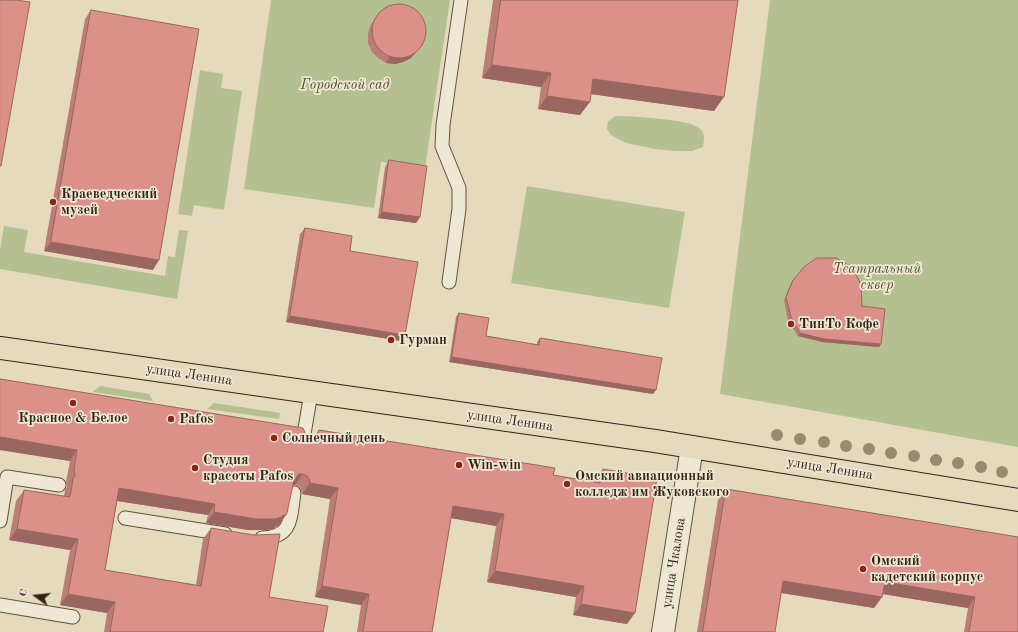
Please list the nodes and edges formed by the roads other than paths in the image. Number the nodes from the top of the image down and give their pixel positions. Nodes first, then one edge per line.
1 (461, 0) edge
2 (449, 282) dead end
3 (0, 348) edge
4 (311, 393) junction
5 (303, 440) edge
6 (692, 447) junction
7 (60, 485) dead end
8 (294, 493) edge
9 (1018, 500) edge
10 (125, 518) dead end
11 (0, 521) edge
12 (0, 605) edge
13 (73, 617) edge
14 (663, 632) edge

1 - 2 lane
3 - 4 main road, улица Ленина
4 - 5 lane
4 - 6 main road, улица Ленина
6 - 9 main road, улица Ленина
6 - 14 street, улица Чкалова
7 - 11 lane
8 - 10 lane
12 - 13 lane

